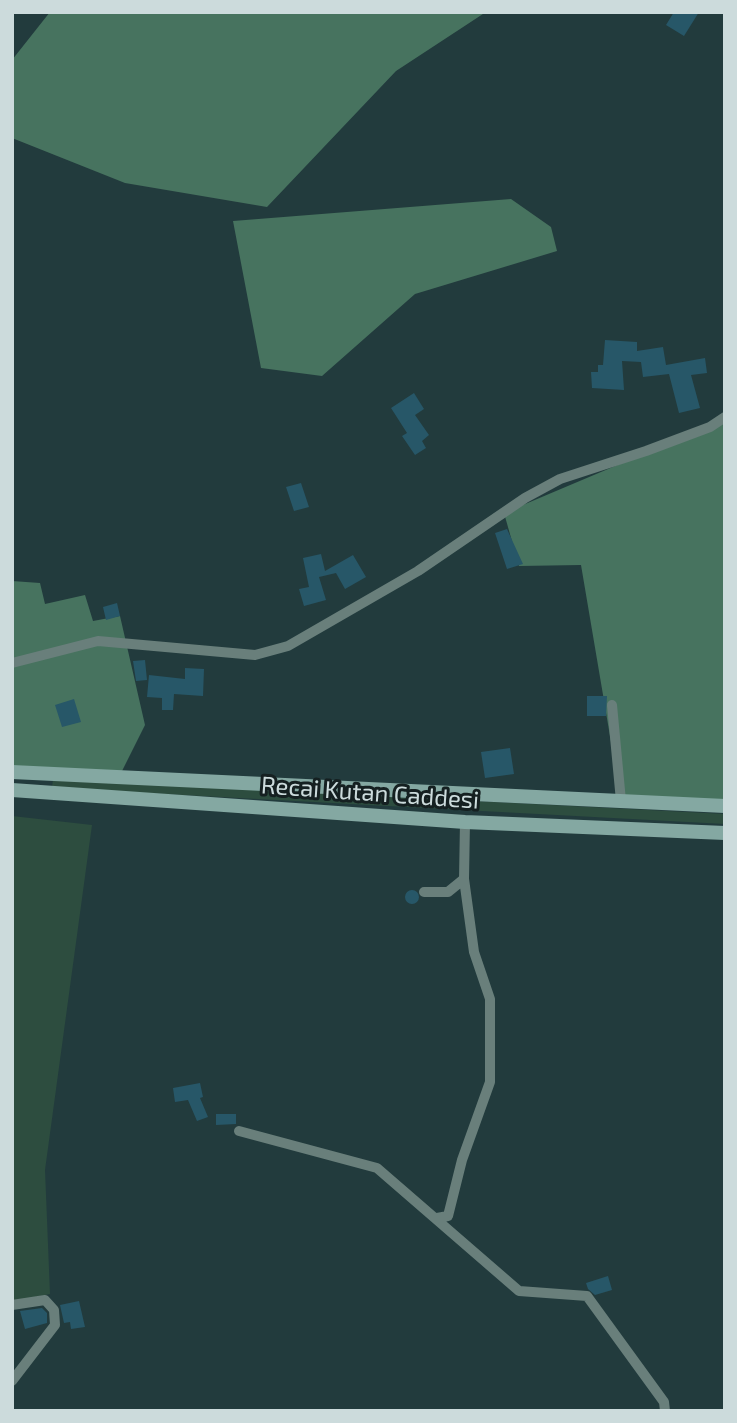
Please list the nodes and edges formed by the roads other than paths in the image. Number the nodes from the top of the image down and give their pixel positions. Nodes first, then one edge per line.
1 (725, 417) edge
2 (12, 663) edge
3 (612, 705) dead end
4 (12, 772) edge
5 (12, 790) edge
6 (621, 801) junction
7 (725, 806) edge
8 (465, 822) junction
9 (725, 833) edge
10 (464, 879) junction
11 (424, 892) dead end
12 (239, 1131) dead end
13 (437, 1217) junction
14 (12, 1305) edge
15 (12, 1381) edge
16 (665, 1411) edge

1 - 2 street
3 - 6 street
4 - 6 main road, Recai Kutan Caddesi
5 - 8 main road, Recai Kutan Caddesi
6 - 7 main road, Recai Kutan Caddesi
8 - 9 main road, Recai Kutan Caddesi
8 - 10 street
10 - 11 street
10 - 13 street
12 - 13 street
13 - 16 street
14 - 15 street

